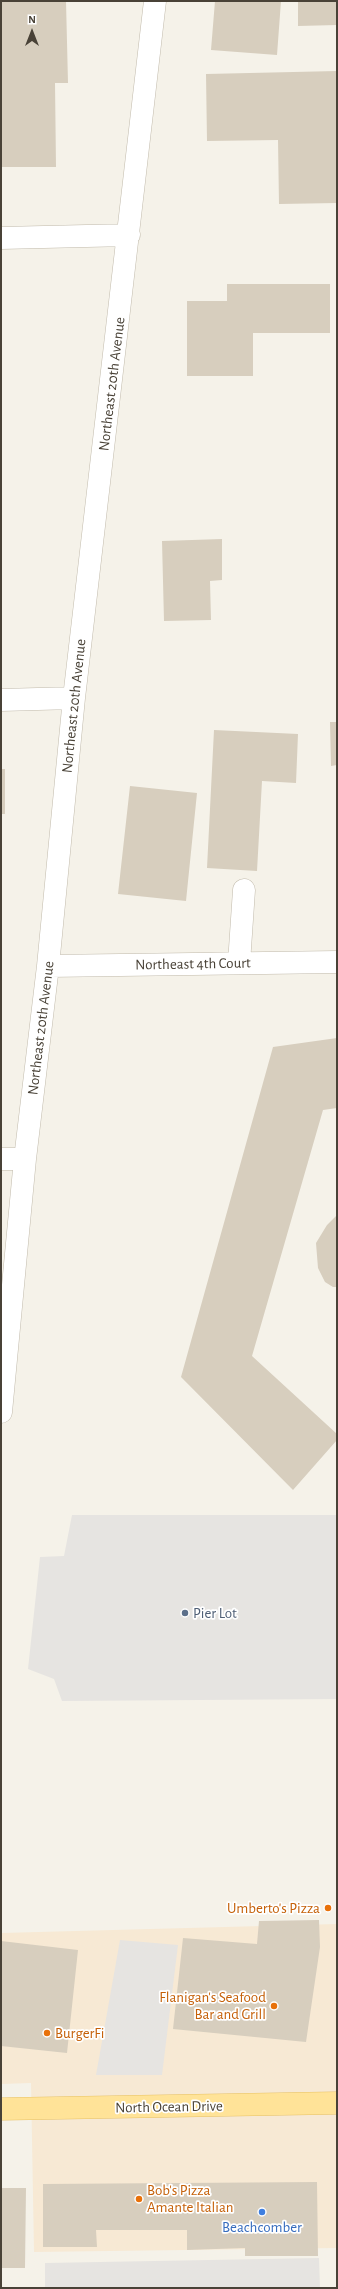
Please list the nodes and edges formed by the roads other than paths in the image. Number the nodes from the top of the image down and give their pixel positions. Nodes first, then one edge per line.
1 (155, 1) edge
2 (129, 235) junction
3 (1, 238) edge
4 (74, 698) junction
5 (1, 700) edge
6 (244, 890) dead end
7 (337, 962) edge
8 (238, 963) junction
9 (48, 966) junction
10 (1, 1159) edge
11 (25, 1159) junction
12 (1, 1412) edge
13 (337, 2102) edge
14 (1, 2109) edge

1 - 2 street, Northeast 20th Avenue
2 - 3 street
2 - 4 street, Northeast 20th Avenue
4 - 5 street
4 - 9 street, Northeast 20th Avenue
6 - 8 street
7 - 8 street, Northeast 4th Court
8 - 9 street, Northeast 4th Court
9 - 11 street, Northeast 20th Avenue
10 - 11 street
11 - 12 street, Northeast 20th Avenue
13 - 14 main road, North Ocean Drive

